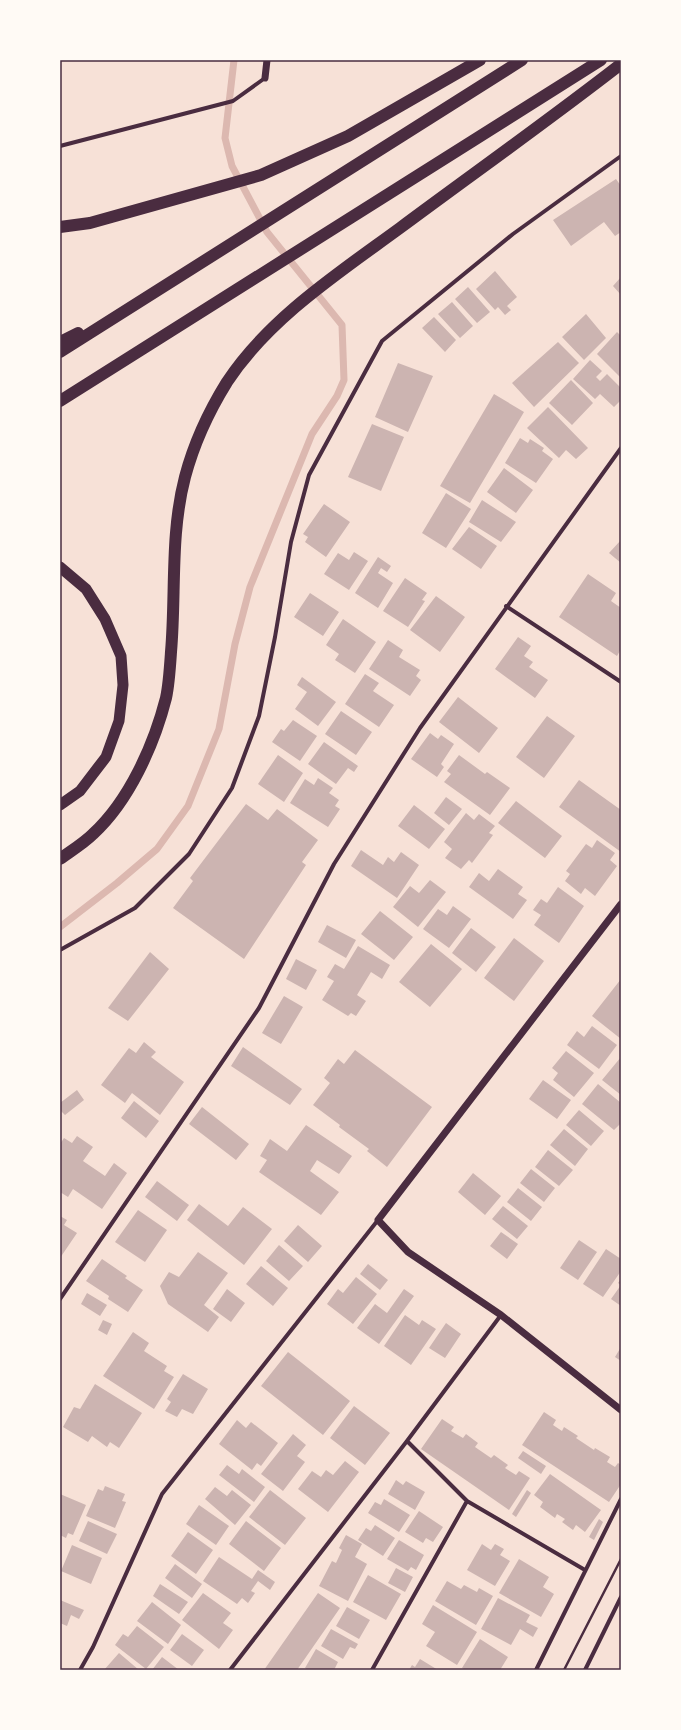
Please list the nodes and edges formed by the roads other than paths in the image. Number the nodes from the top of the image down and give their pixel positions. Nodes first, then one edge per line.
1 (266, 60) edge
2 (480, 60) edge
3 (522, 60) edge
4 (601, 60) edge
5 (621, 64) edge
6 (265, 78) joint
7 (60, 146) edge
8 (621, 156) edge
9 (60, 227) edge
10 (120, 314) junction
11 (60, 342) edge
12 (60, 352) edge
13 (60, 401) edge
14 (621, 448) edge
15 (60, 567) edge
16 (506, 606) junction
17 (621, 682) edge
18 (60, 805) edge
19 (60, 858) edge
20 (621, 904) edge
21 (60, 950) edge
22 (378, 1220) junction
23 (60, 1299) edge
24 (501, 1315) junction
25 (621, 1410) edge
26 (407, 1440) junction
27 (621, 1499) edge
28 (468, 1501) junction
29 (585, 1570) junction
30 (621, 1597) edge
31 (619, 1605) edge
32 (80, 1670) edge
33 (230, 1670) edge
34 (372, 1670) edge
35 (536, 1670) edge
36 (585, 1670) edge

1 - 6 street
2 - 9 highway
3 - 10 highway
4 - 13 highway
5 - 19 highway
6 - 7 street
8 - 21 street
10 - 11 highway
10 - 12 highway
14 - 16 street
15 - 18 highway
16 - 17 street
16 - 23 street
20 - 22 street
22 - 24 street
22 - 32 street
24 - 25 street
24 - 26 street
26 - 28 street
26 - 33 street
27 - 29 street
28 - 29 street
28 - 34 street
29 - 35 street
30 - 31 street
31 - 36 street

